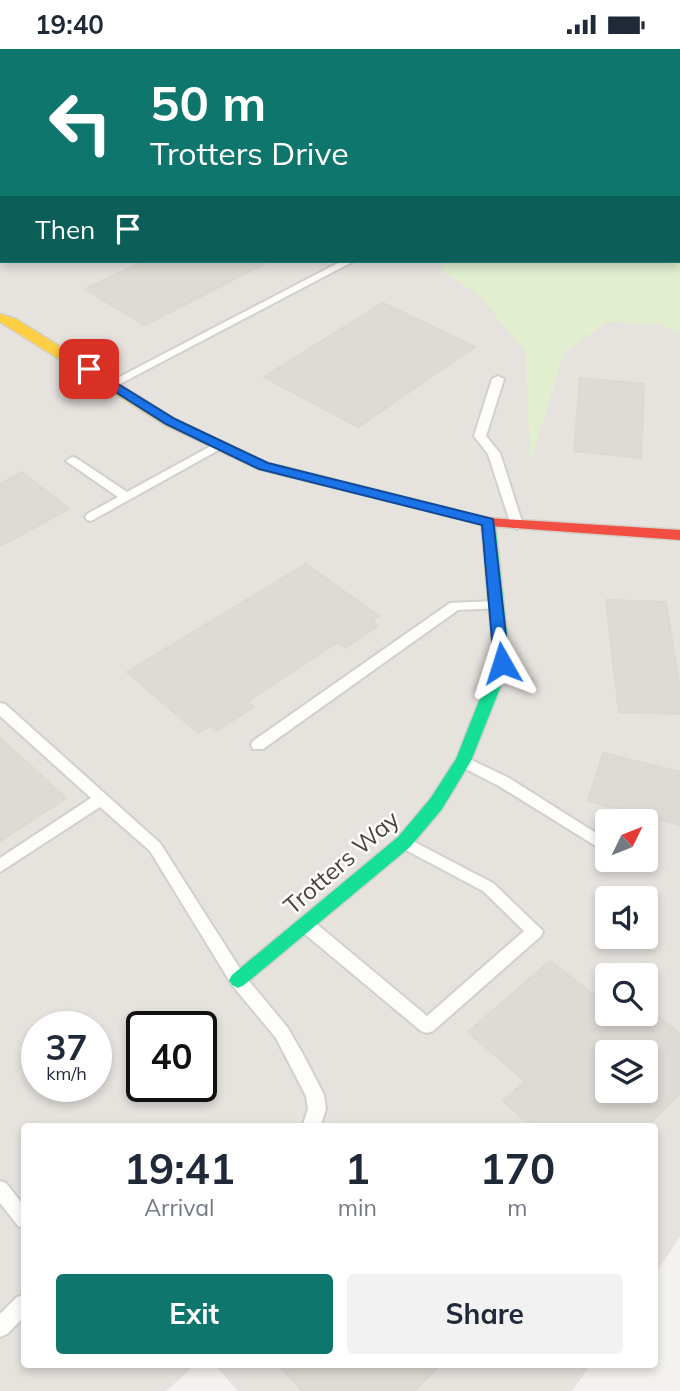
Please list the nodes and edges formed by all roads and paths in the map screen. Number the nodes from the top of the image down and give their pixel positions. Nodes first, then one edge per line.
1 (345, 263) edge
2 (0, 318) edge
3 (498, 379) dead end
4 (112, 384) junction
5 (220, 445) junction
6 (72, 461) dead end
7 (126, 497) junction
8 (91, 517) dead end
9 (488, 522) junction
10 (517, 525) junction
11 (680, 535) edge
12 (496, 605) junction
13 (0, 708) edge
14 (258, 745) dead end
15 (463, 761) junction
16 (101, 799) junction
17 (595, 839) edge
18 (404, 842) junction
19 (0, 866) edge
20 (305, 925) junction
21 (238, 980) junction
22 (312, 1123) edge
23 (0, 1189) edge
24 (21, 1216) edge
25 (21, 1307) edge
26 (0, 1327) edge

1 - 4 lane
2 - 4 street
3 - 10 lane
4 - 5 street
5 - 7 lane
5 - 9 street
6 - 7 lane
7 - 8 lane
9 - 10 street
9 - 12 street, Trotters Way
10 - 11 street
12 - 14 lane
12 - 15 street, Trotters Way
13 - 16 lane
15 - 17 lane
15 - 18 street, Trotters Way
16 - 19 lane
16 - 21 lane
18 - 20 street, Trotters Way
18 - 20 lane
20 - 21 street, Trotters Way
21 - 22 lane
23 - 24 lane
25 - 26 lane

